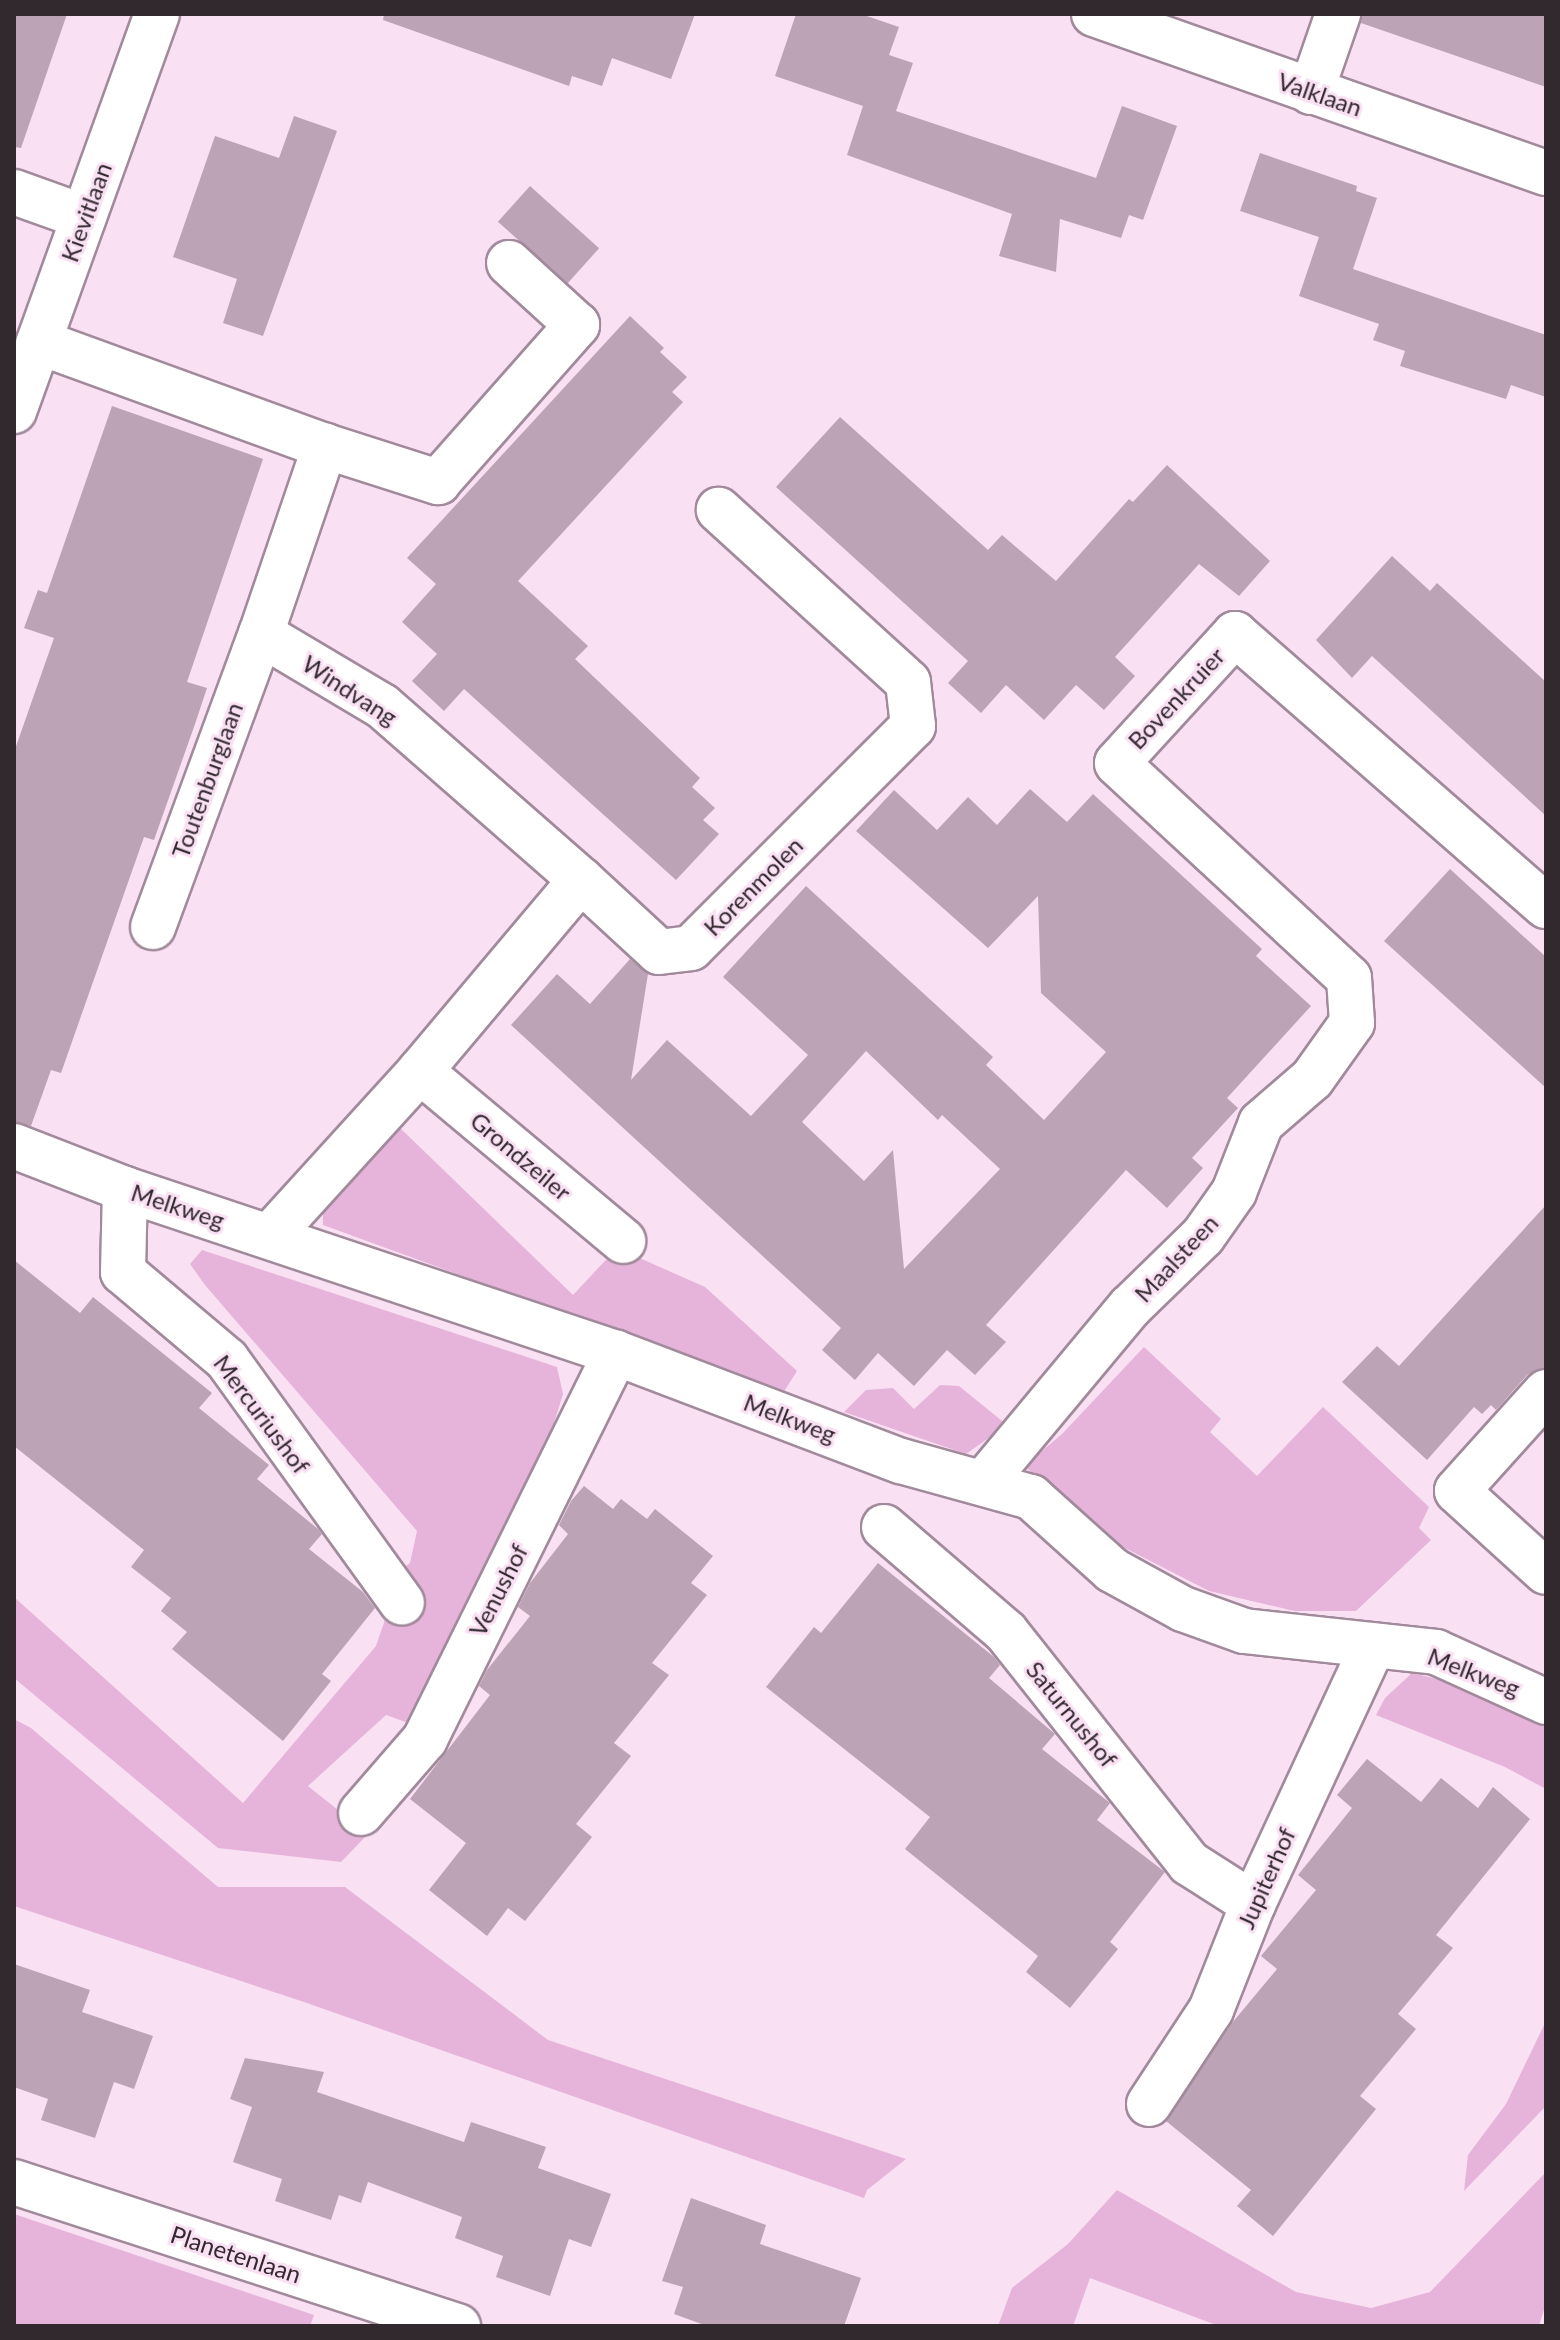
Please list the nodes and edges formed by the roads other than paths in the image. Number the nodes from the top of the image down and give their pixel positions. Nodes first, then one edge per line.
1 (157, 14) edge
2 (1094, 14) edge
3 (1338, 14) edge
4 (1311, 92) junction
5 (1546, 173) edge
6 (14, 192) edge
7 (84, 217) junction
8 (509, 263) dead end
9 (39, 342) junction
10 (14, 411) edge
11 (325, 446) junction
12 (719, 510) dead end
13 (261, 634) junction
14 (581, 880) junction
15 (1546, 906) edge
16 (153, 927) dead end
17 (1349, 978) joint
18 (420, 1071) junction
19 (14, 1146) edge
20 (125, 1189) junction
21 (270, 1236) junction
22 (623, 1241) dead end
23 (616, 1353) junction
24 (1546, 1392) edge
25 (984, 1482) junction
26 (884, 1527) dead end
27 (1546, 1572) edge
28 (402, 1603) dead end
29 (1373, 1646) junction
30 (1546, 1702) edge
31 (361, 1813) dead end
32 (1253, 1904) junction
33 (1149, 2104) dead end
34 (14, 2182) edge
35 (458, 2326) edge

1 - 7 street, Kievitlaan
2 - 4 street, Valklaan
3 - 4 street
4 - 5 street, Valklaan
6 - 7 street
7 - 9 street, Kievitlaan
8 - 11 street
9 - 10 street, Kievitlaan
9 - 11 street
11 - 13 street
12 - 14 street, Korenmolen
13 - 14 street, Windvang
13 - 16 street, Toutenburglaan
14 - 18 street
15 - 17 street, Bovenkruier
17 - 25 street, Maalsteen
18 - 21 street
18 - 22 street, Grondzeiler
19 - 20 street, Melkweg
20 - 21 street, Melkweg
20 - 28 street, Mercuriushof
21 - 23 street, Melkweg
23 - 25 street, Melkweg
23 - 31 street, Venushof
24 - 27 street
25 - 29 street, Melkweg
26 - 32 street, Saturnushof
29 - 30 street, Melkweg
29 - 32 street, Jupiterhof
32 - 33 street, Jupiterhof
34 - 35 street, Planetenlaan

